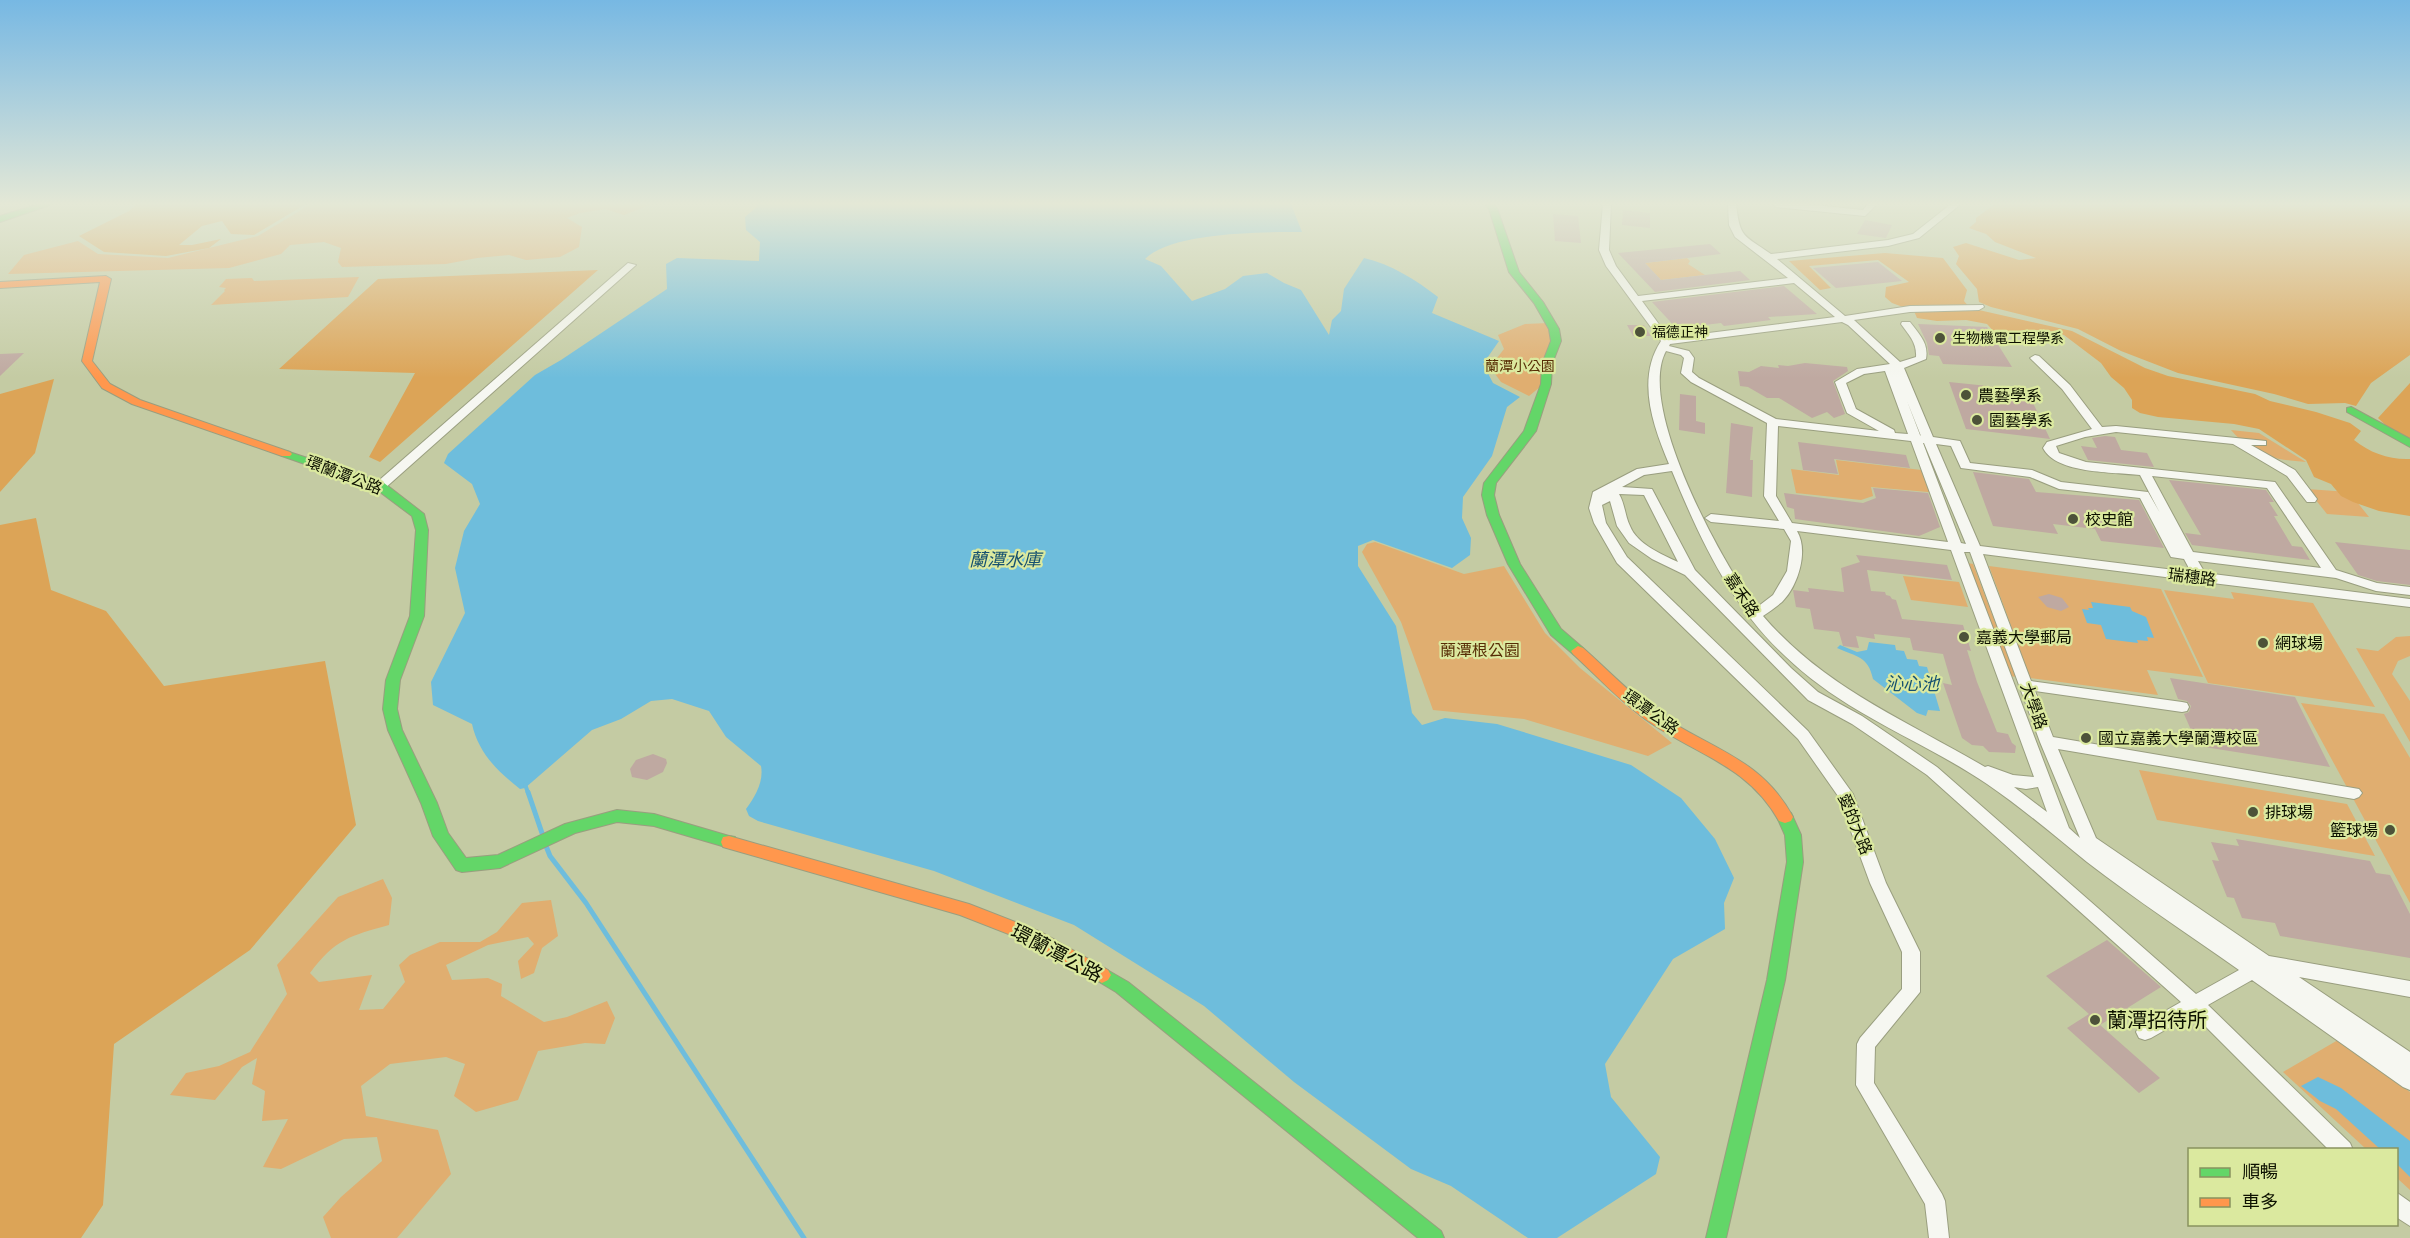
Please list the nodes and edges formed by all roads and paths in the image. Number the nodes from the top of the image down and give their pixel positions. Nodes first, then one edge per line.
1 (1510, 262) edge
2 (1609, 262) edge
3 (1775, 262) edge
4 (631, 265) dead end
5 (1796, 280) junction
6 (0, 285) edge
7 (1635, 298) junction
8 (1979, 307) dead end
9 (1843, 319) junction
10 (1905, 324) dead end
11 (1664, 344) junction
12 (2036, 358) dead end
13 (1894, 367) junction
14 (2351, 410) dead end
15 (1773, 422) junction
16 (2098, 429) junction
17 (1897, 436) junction
18 (1923, 439) junction
19 (2234, 440) junction
20 (2262, 443) dead end
21 (2410, 444) edge
22 (1669, 469) junction
23 (2144, 472) junction
24 (380, 486) junction
25 (2312, 499) dead end
26 (1596, 501) junction
27 (1711, 518) dead end
28 (1788, 526) junction
29 (1958, 552) junction
30 (1976, 554) junction
31 (2189, 556) junction
32 (1690, 572) junction
33 (2332, 574) junction
34 (2201, 578) junction
35 (2410, 591) edge
36 (2410, 603) edge
37 (1754, 616) junction
38 (2026, 685) junction
39 (2182, 707) dead end
40 (2047, 742) junction
41 (1970, 765) junction
42 (2041, 777) junction
43 (2354, 793) dead end
44 (2062, 832) junction
45 (2090, 842) junction
46 (2260, 966) junction
47 (2410, 989) edge
48 (2195, 1004) junction
49 (2145, 1032) dead end
50 (2410, 1064) edge
51 (2410, 1081) edge
52 (2342, 1148) edge
53 (2398, 1203) edge
54 (2410, 1216) edge
55 (1434, 1238) edge
56 (1716, 1238) edge
57 (1939, 1238) edge

1 - 56 street, 環潭公路
2 - 7 street
3 - 5 street
4 - 24 street
5 - 7 street
5 - 9 street
6 - 24 street, 環蘭潭公路
7 - 11 street
8 - 9 street
9 - 11 street
9 - 13 street
10 - 13 street
11 - 15 street
11 - 22 street, 嘉禾路
12 - 16 street
13 - 17 street
13 - 18 street
14 - 21 street
15 - 17 street
15 - 28 street
16 - 19 street
16 - 23 street
17 - 18 street
18 - 29 street
18 - 30 street, 大學路
18 - 31 street
19 - 20 street
19 - 25 street
22 - 26 street
22 - 37 street, 嘉禾路
23 - 31 street
23 - 33 street
24 - 55 street, 環蘭潭公路
26 - 32 street
26 - 32 street
26 - 57 street, 愛的大路
27 - 28 street, 瑞穗路
28 - 29 street, 瑞穗路
28 - 37 street
29 - 30 street, 瑞穗路
29 - 42 street
30 - 34 street, 瑞穗路
30 - 38 street, 大學路
31 - 33 street
31 - 34 street
32 - 48 street
33 - 35 street
34 - 36 street, 瑞穗路
37 - 41 street, 嘉禾路
38 - 39 street
38 - 40 street, 大學路
40 - 43 street
40 - 45 street, 大學路
41 - 42 street
41 - 44 street, 嘉禾路
42 - 44 street
44 - 45 street, 嘉禾路
44 - 46 street
45 - 46 street
46 - 47 street
46 - 48 street
46 - 50 street
46 - 51 street
48 - 49 street
48 - 52 street
53 - 54 street

